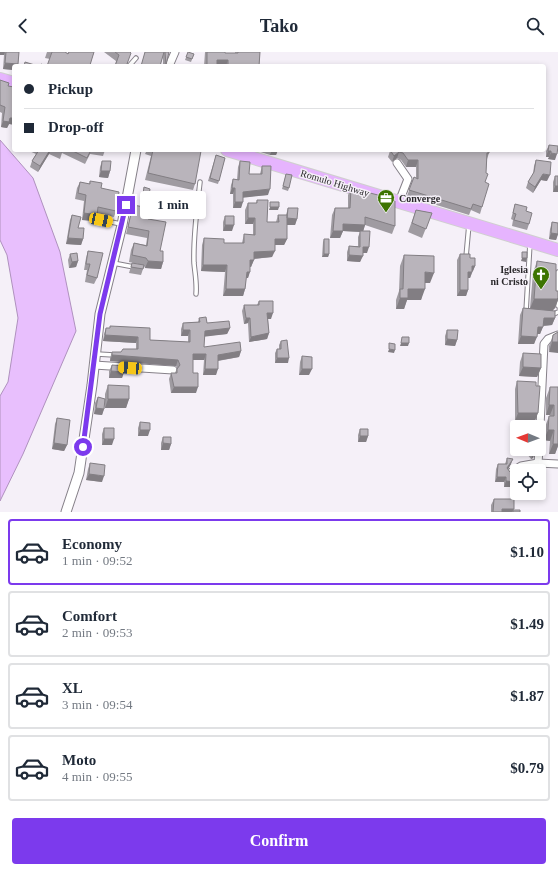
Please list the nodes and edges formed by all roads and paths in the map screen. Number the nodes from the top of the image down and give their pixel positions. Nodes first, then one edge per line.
1 (175, 52) edge
2 (136, 58) dead end
3 (131, 64) edge
4 (170, 64) edge
5 (0, 79) edge
6 (12, 83) edge
7 (136, 152) edge
8 (234, 152) edge
9 (397, 163) dead end
10 (200, 182) dead end
11 (399, 202) junction
12 (101, 220) dead end
13 (469, 223) junction
14 (122, 225) junction
15 (530, 242) junction
16 (558, 250) edge
17 (466, 257) edge
18 (112, 263) junction
19 (142, 268) edge
20 (529, 269) junction
21 (536, 270) edge
22 (551, 272) edge
23 (558, 273) edge
24 (196, 294) dead end
25 (558, 306) edge
26 (558, 312) edge
27 (528, 314) edge
28 (546, 315) edge
29 (558, 335) edge
30 (96, 354) junction
31 (118, 355) edge
32 (94, 365) junction
33 (173, 370) dead end
34 (540, 420) edge
35 (538, 456) edge
36 (538, 463) junction
37 (533, 464) edge
38 (558, 464) edge
39 (66, 512) edge

1 - 4 street
2 - 3 lane
5 - 6 highway
7 - 14 street
8 - 11 highway, Romulo Highway
9 - 11 street
10 - 24 lane
11 - 13 highway, Romulo Highway
12 - 14 lane
13 - 15 highway, Romulo Highway
13 - 17 lane
14 - 18 street
15 - 16 highway, Romulo Highway
15 - 20 lane
18 - 19 lane
18 - 30 street
20 - 21 lane
20 - 27 lane
22 - 23 lane
23 - 25 lane
26 - 28 lane
29 - 34 street
30 - 31 lane
30 - 32 street
32 - 33 street
32 - 39 street
35 - 36 street
36 - 37 street
36 - 38 street

